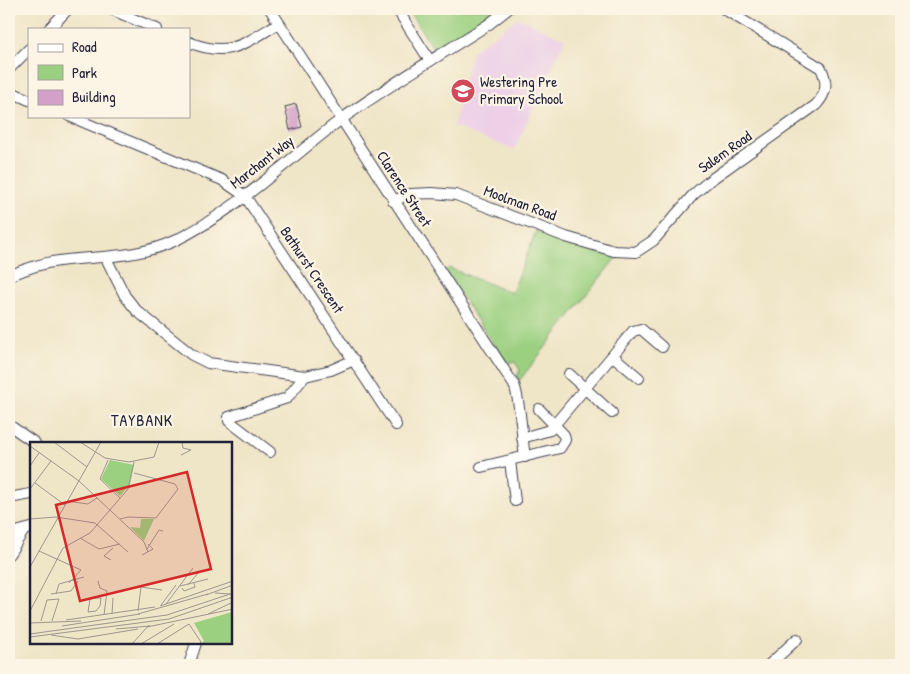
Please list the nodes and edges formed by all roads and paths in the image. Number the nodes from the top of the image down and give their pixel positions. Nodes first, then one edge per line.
1 (110, 9) edge
2 (270, 9) edge
3 (397, 9) edge
4 (508, 9) edge
5 (724, 9) edge
6 (62, 11) edge
7 (279, 23) junction
8 (50, 28) edge
9 (155, 28) edge
10 (190, 42) edge
11 (28, 50) edge
12 (430, 62) junction
13 (9, 69) edge
14 (9, 91) edge
15 (28, 100) edge
16 (74, 118) edge
17 (342, 119) junction
18 (245, 196) junction
19 (394, 201) junction
20 (636, 252) joint
21 (106, 258) junction
22 (9, 276) edge
23 (662, 347) dead end
24 (614, 356) junction
25 (354, 360) junction
26 (569, 374) dead end
27 (305, 376) junction
28 (639, 378) dead end
29 (586, 389) junction
30 (539, 409) dead end
31 (612, 413) dead end
32 (9, 425) edge
33 (396, 425) dead end
34 (554, 426) junction
35 (522, 438) junction
36 (34, 442) edge
37 (270, 452) dead end
38 (524, 457) junction
39 (510, 461) junction
40 (481, 468) dead end
41 (30, 494) edge
42 (9, 498) edge
43 (515, 500) dead end
44 (28, 529) edge
45 (9, 534) edge
46 (9, 554) edge
47 (797, 639) dead end
48 (196, 644) edge
49 (189, 665) edge
50 (769, 665) edge

1 - 9 street
2 - 7 street, Clarence Street
3 - 12 street
4 - 12 street, Marchant Way
5 - 20 street, Salem Road
6 - 8 street
7 - 10 street
7 - 17 street, Clarence Street
11 - 13 street
12 - 17 street, Marchant Way
14 - 15 street
16 - 18 street
17 - 18 street, Marchant Way
17 - 19 street, Clarence Street
18 - 21 street, Marchant Way
18 - 25 street, Bathurst Crescent
19 - 20 street, Moolman Road
19 - 35 street, Clarence Street
21 - 22 street, Marchant Way
21 - 27 street
23 - 24 street
24 - 28 street
24 - 29 street
25 - 27 street
25 - 33 street, Bathurst Crescent
26 - 29 street
27 - 37 street
29 - 31 street
29 - 34 street
30 - 34 street
32 - 36 street
34 - 35 street
34 - 38 street
35 - 38 street
38 - 39 street
39 - 40 street
39 - 43 street
41 - 42 street
44 - 45 street
44 - 46 street
47 - 50 street
48 - 49 street

